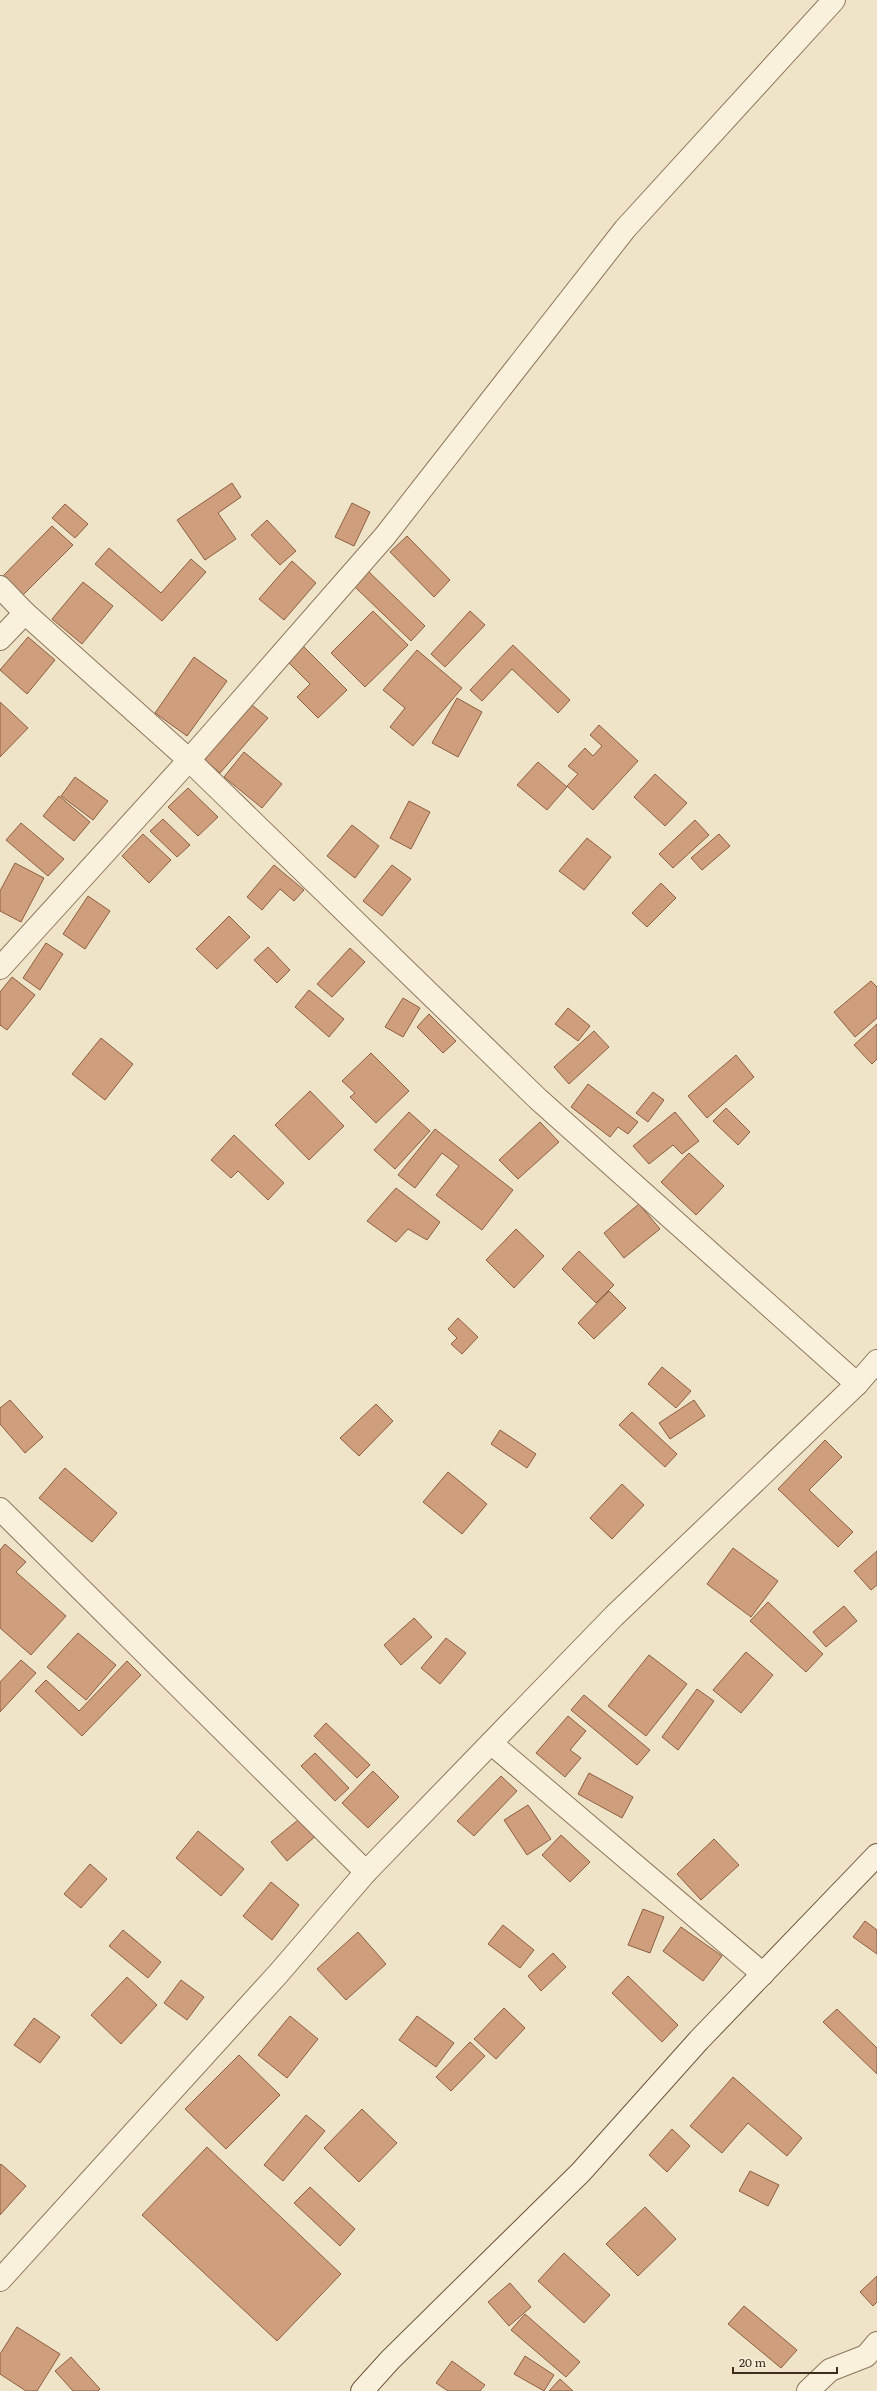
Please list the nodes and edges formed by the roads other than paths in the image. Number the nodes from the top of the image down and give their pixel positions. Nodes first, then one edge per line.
1 (834, 0) edge
2 (0, 587) edge
3 (25, 613) junction
4 (0, 640) edge
5 (189, 760) junction
6 (0, 968) edge
7 (877, 1361) edge
8 (857, 1384) junction
9 (0, 1509) edge
10 (491, 1744) junction
11 (877, 1855) edge
12 (366, 1872) junction
13 (763, 1974) junction
14 (0, 2280) edge
15 (873, 2353) edge
16 (362, 2391) edge
17 (808, 2391) edge

1 - 5 street
2 - 3 street
3 - 4 street
3 - 5 street
5 - 6 street
5 - 8 street
7 - 8 street
8 - 10 street
9 - 12 street
10 - 12 street
10 - 13 street
11 - 13 street
12 - 14 street
13 - 16 street
15 - 17 street

